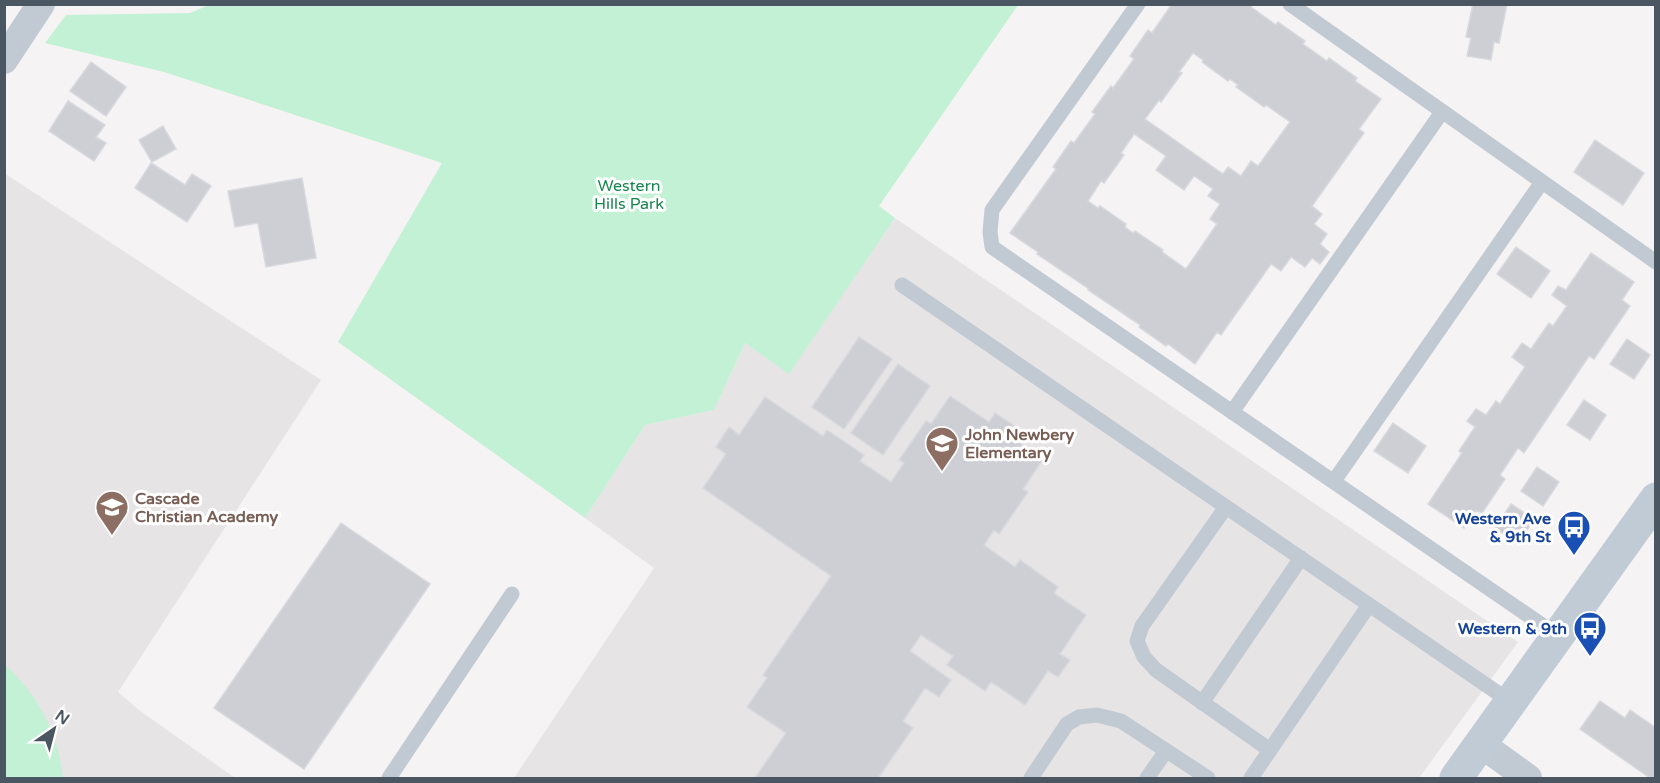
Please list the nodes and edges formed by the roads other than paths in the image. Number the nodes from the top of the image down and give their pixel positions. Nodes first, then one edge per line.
1 (41, 4) edge
2 (1138, 4) edge
3 (1290, 4) edge
4 (4, 60) edge
5 (1442, 112) junction
6 (1542, 182) junction
7 (1656, 262) edge
8 (902, 285) dead end
9 (1232, 412) junction
10 (1334, 481) junction
11 (1656, 499) edge
12 (1226, 507) junction
13 (1301, 558) junction
14 (512, 594) dead end
15 (1369, 605) junction
16 (1558, 636) junction
17 (1511, 702) junction
18 (1202, 703) junction
19 (1481, 744) junction
20 (1270, 750) junction
21 (1166, 751) junction
22 (389, 778) edge
23 (1031, 778) edge
24 (1147, 778) edge
25 (1208, 778) edge
26 (1251, 778) edge
27 (1456, 778) edge
28 (1528, 778) edge

1 - 4 street
2 - 9 lane
3 - 5 lane
5 - 6 lane
5 - 9 lane
6 - 7 lane
6 - 10 lane
8 - 12 lane
9 - 10 lane
10 - 16 lane
11 - 16 main road
12 - 13 lane
12 - 18 lane
13 - 15 lane
13 - 18 lane
14 - 22 lane
15 - 17 lane
15 - 20 lane
16 - 17 main road
17 - 19 main road
18 - 20 lane
19 - 27 main road
19 - 28 street
20 - 26 lane
21 - 23 lane
21 - 24 lane
21 - 25 lane

